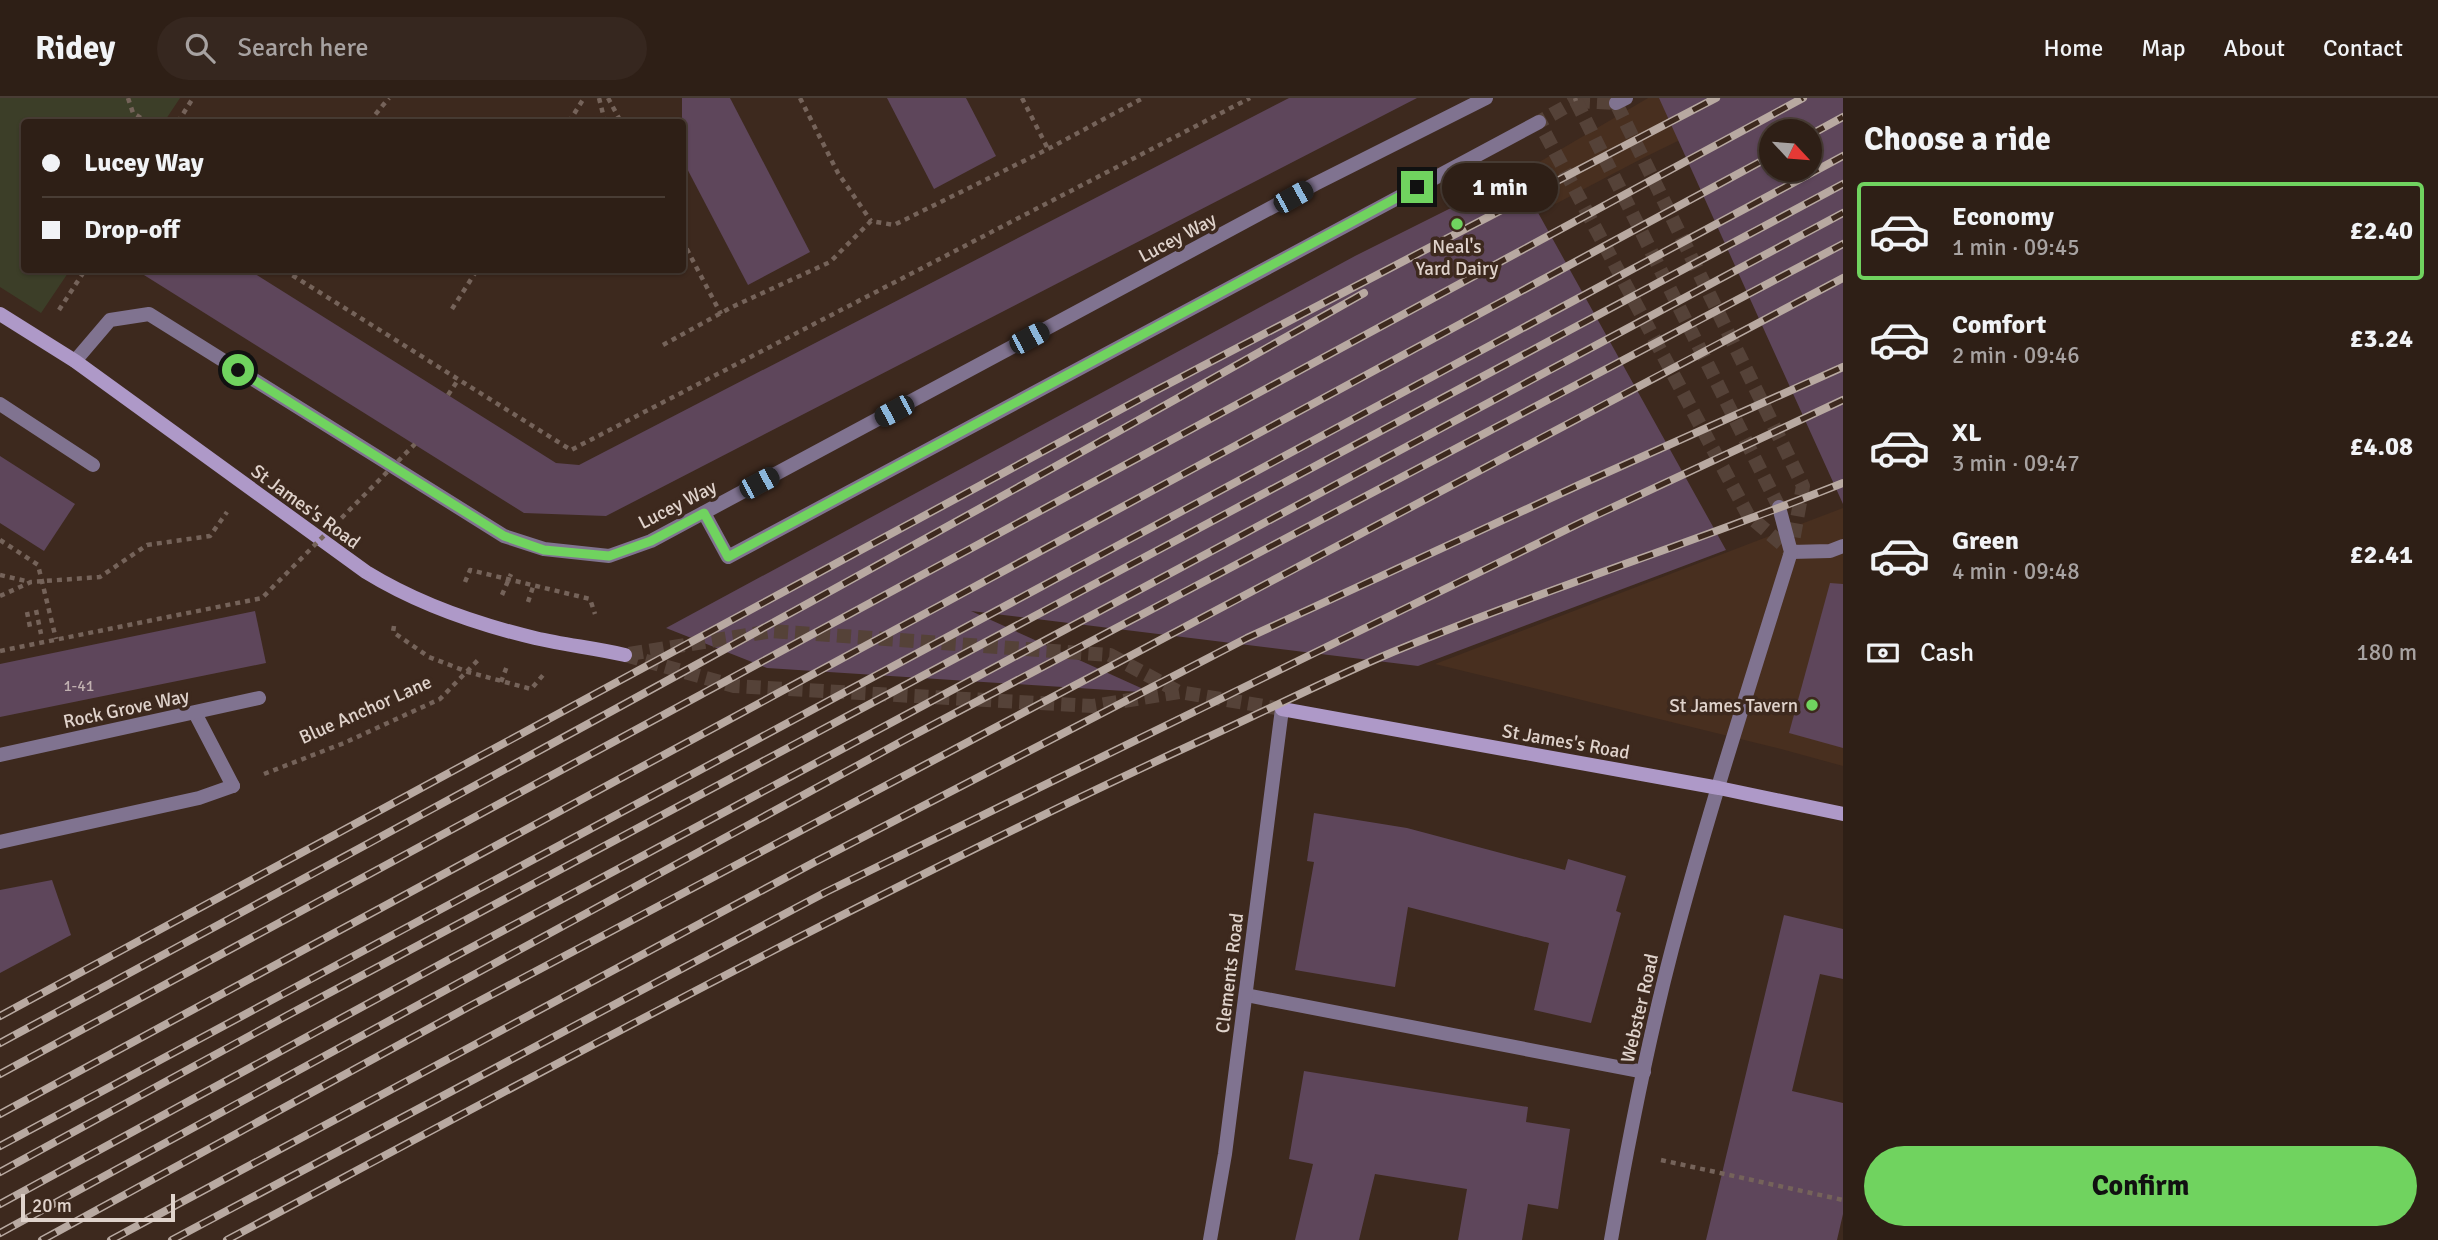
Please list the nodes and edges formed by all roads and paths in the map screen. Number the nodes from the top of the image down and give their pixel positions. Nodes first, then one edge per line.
1 (128, 98) edge
2 (193, 98) edge
3 (389, 98) edge
4 (584, 98) edge
5 (599, 98) edge
6 (608, 98) edge
7 (800, 98) edge
8 (1022, 98) edge
9 (1143, 98) edge
10 (1250, 98) edge
11 (1486, 98) edge
12 (143, 119) edge
13 (180, 119) edge
14 (372, 119) edge
15 (571, 119) edge
16 (604, 119) edge
17 (619, 119) edge
18 (1539, 121) dead end
19 (1048, 149) junction
20 (871, 221) junction
21 (686, 248) edge
22 (83, 273) edge
23 (289, 273) edge
24 (475, 273) edge
25 (452, 309) dead end
26 (0, 314) edge
27 (721, 314) junction
28 (40, 338) junction
29 (663, 345) dead end
30 (75, 360) junction
31 (458, 380) junction
32 (448, 395) dead end
33 (0, 404) edge
34 (415, 444) dead end
35 (93, 465) dead end
36 (247, 486) junction
37 (1779, 507) tunnel mouth
38 (704, 513) junction
39 (0, 540) edge
40 (1843, 545) edge
41 (1791, 552) junction
42 (0, 575) edge
43 (507, 581) junction
44 (31, 582) junction
45 (462, 589) dead end
46 (0, 596) edge
47 (500, 599) dead end
48 (36, 610) dead end
49 (593, 611) dead end
50 (27, 612) dead end
51 (394, 624) dead end
52 (30, 627) dead end
53 (41, 634) dead end
54 (56, 639) junction
55 (0, 650) edge
56 (625, 654) tunnel mouth
57 (480, 657) dead end
58 (508, 665) dead end
59 (468, 672) junction
60 (545, 673) dead end
61 (501, 682) junction
62 (259, 698) dead end
63 (1282, 709) joint
64 (195, 713) junction
65 (0, 755) edge
66 (261, 775) dead end
67 (1718, 788) junction
68 (1843, 814) edge
69 (0, 842) edge
70 (1245, 995) junction
71 (1644, 1072) junction
72 (1626, 1153) junction
73 (1843, 1200) edge
74 (1210, 1240) edge
75 (1611, 1240) edge

1 - 12 path
2 - 13 path
3 - 14 path
4 - 15 path
5 - 16 path
6 - 17 path
7 - 20 path
8 - 19 path
9 - 19 path
10 - 31 path
11 - 38 street, Lucey Way
18 - 38 street
19 - 20 path
20 - 27 path
21 - 27 path
22 - 28 path
23 - 31 path
24 - 25 path
26 - 28 street, St James's Road
27 - 29 path
28 - 30 street, St James's Road
30 - 36 street, St James's Road
30 - 38 street, Lucey Way
31 - 32 path
33 - 35 street
34 - 54 path, bridge
36 - 44 path
36 - 56 street, St James's Road
37 - 41 street
39 - 54 path, bridge
40 - 41 street
41 - 67 street, Webster Road
42 - 44 path
43 - 45 path
43 - 47 path
43 - 49 path
44 - 46 path
48 - 53 path
50 - 52 path
51 - 59 path
54 - 55 path, bridge
57 - 59 path, Blue Anchor Lane
58 - 61 path
59 - 61 path
59 - 66 path, Blue Anchor Lane
60 - 61 path
62 - 64 street, Rock Grove Way
63 - 67 street, St James's Road
63 - 70 street, Clements Road
64 - 65 street, Rock Grove Way
64 - 69 street
67 - 68 street, St James's Road
67 - 71 street, Webster Road
70 - 71 street
70 - 74 street, Clements Road
71 - 72 street, Webster Road
72 - 73 path
72 - 75 street, Webster Road

